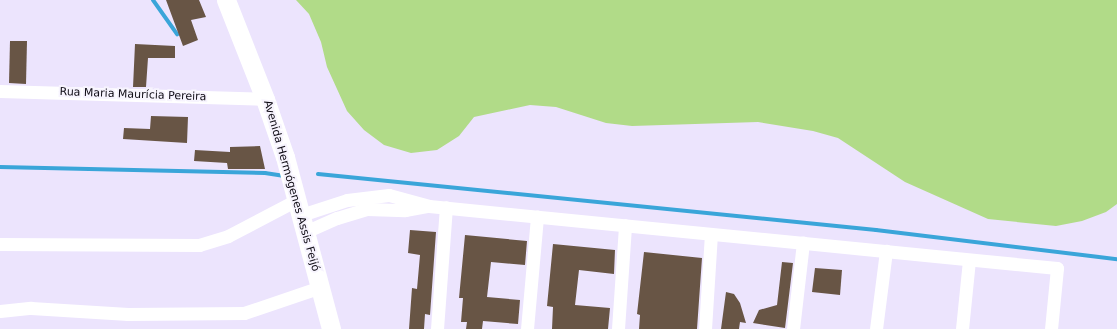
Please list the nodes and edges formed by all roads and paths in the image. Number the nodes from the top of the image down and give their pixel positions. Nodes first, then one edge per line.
1 (226, 0) edge
2 (0, 91) edge
3 (266, 99) junction
4 (446, 207) junction
5 (301, 216) junction
6 (537, 216) junction
7 (625, 225) junction
8 (711, 234) junction
9 (0, 244) edge
10 (803, 244) junction
11 (886, 252) junction
12 (969, 260) junction
13 (321, 287) junction
14 (0, 311) edge
15 (331, 329) edge
16 (437, 329) edge
17 (527, 329) edge
18 (618, 329) edge
19 (705, 329) edge
20 (793, 329) edge
21 (876, 329) edge
22 (962, 329) edge
23 (1051, 329) edge

1 - 3 main road, Avenida Hermógenes Assis Feijó
2 - 3 street, Rua Maria Maurícia Pereira
3 - 5 main road, Avenida Hermógenes Assis Feijó
4 - 5 street
4 - 6 street
4 - 16 street
5 - 9 street
5 - 13 main road, Avenida Hermógenes Assis Feijó
6 - 7 street
6 - 17 street
7 - 8 street
7 - 18 street
8 - 10 street
8 - 19 street
10 - 11 street
10 - 20 street
11 - 12 street
11 - 21 street
12 - 22 street
12 - 23 street
13 - 14 street
13 - 15 main road, Avenida Hermógenes Assis Feijó

